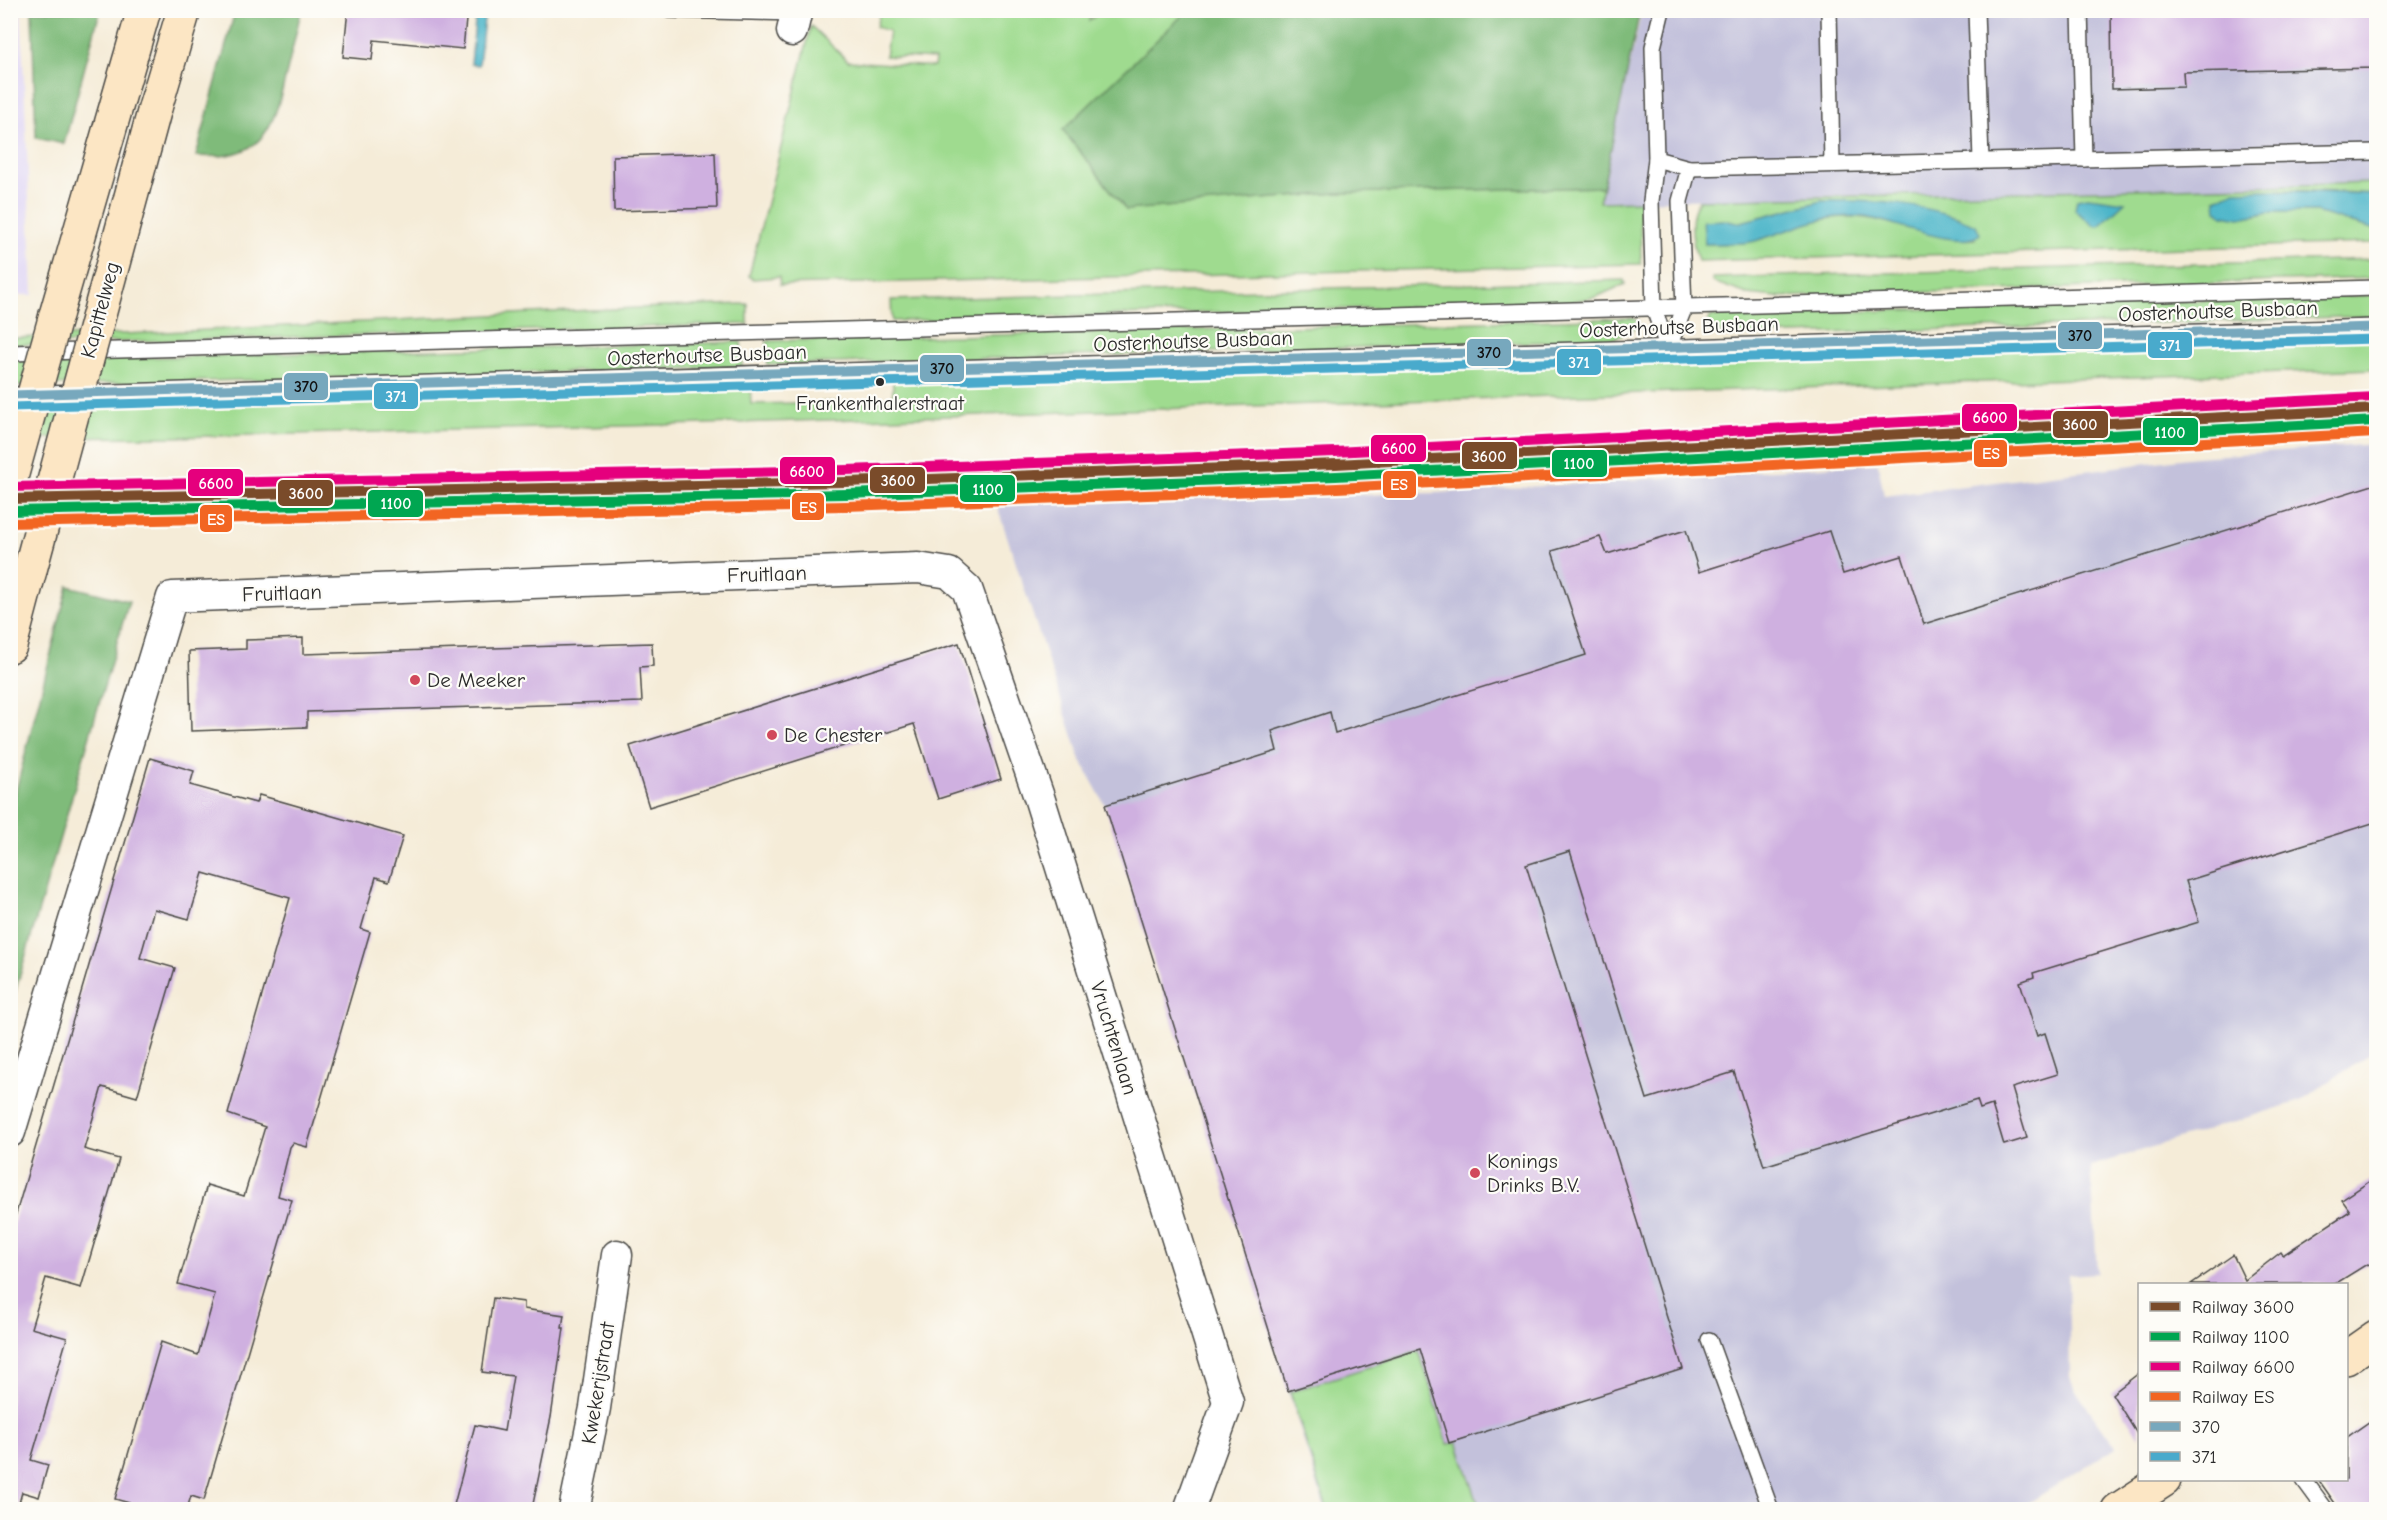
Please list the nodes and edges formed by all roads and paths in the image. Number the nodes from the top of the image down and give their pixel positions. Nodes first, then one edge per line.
1 (144, 10) edge
2 (184, 10) edge
3 (669, 10) edge
4 (1662, 10) edge
5 (1829, 10) edge
6 (1976, 10) edge
7 (2080, 10) edge
8 (795, 18) edge
9 (2376, 152) edge
10 (1656, 159) junction
11 (2084, 159) junction
12 (1981, 161) junction
13 (1832, 165) junction
14 (1689, 168) junction
15 (2376, 288) edge
16 (1654, 309) junction
17 (1684, 309) junction
18 (2376, 327) edge
19 (1668, 349) junction
20 (10, 353) edge
21 (10, 395) edge
22 (10, 481) edge
23 (949, 573) joint
24 (10, 646) edge
25 (10, 1132) edge
26 (617, 1255) dead end
27 (2376, 1337) edge
28 (1709, 1340) dead end
29 (2348, 1357) edge
30 (2161, 1481) edge
31 (2305, 1481) edge
32 (574, 1509) edge
33 (1189, 1509) edge
34 (1771, 1509) edge
35 (2118, 1509) edge
36 (2326, 1509) edge

1 - 22 street, Kapittelweg, bridge
2 - 24 street, Kapittelweg, bridge
3 - 8 lane
4 - 10 lane
5 - 13 lane
6 - 12 lane
7 - 11 lane
9 - 11 lane
10 - 14 lane
10 - 16 lane
11 - 12 lane
12 - 13 lane
13 - 14 lane
14 - 17 lane
15 - 17 lane, Oosterhoutse Busbaan
16 - 17 lane, Oosterhoutse Busbaan
16 - 19 lane
16 - 20 lane, Oosterhoutse Busbaan
17 - 19 lane
18 - 19 lane, Oosterhoutse Busbaan
19 - 21 lane, Oosterhoutse Busbaan
23 - 25 street, Fruitlaan
23 - 33 street, Vruchtenlaan
26 - 32 street, Kwekerijstraat
27 - 29 street
28 - 34 lane
30 - 35 street
31 - 36 lane

